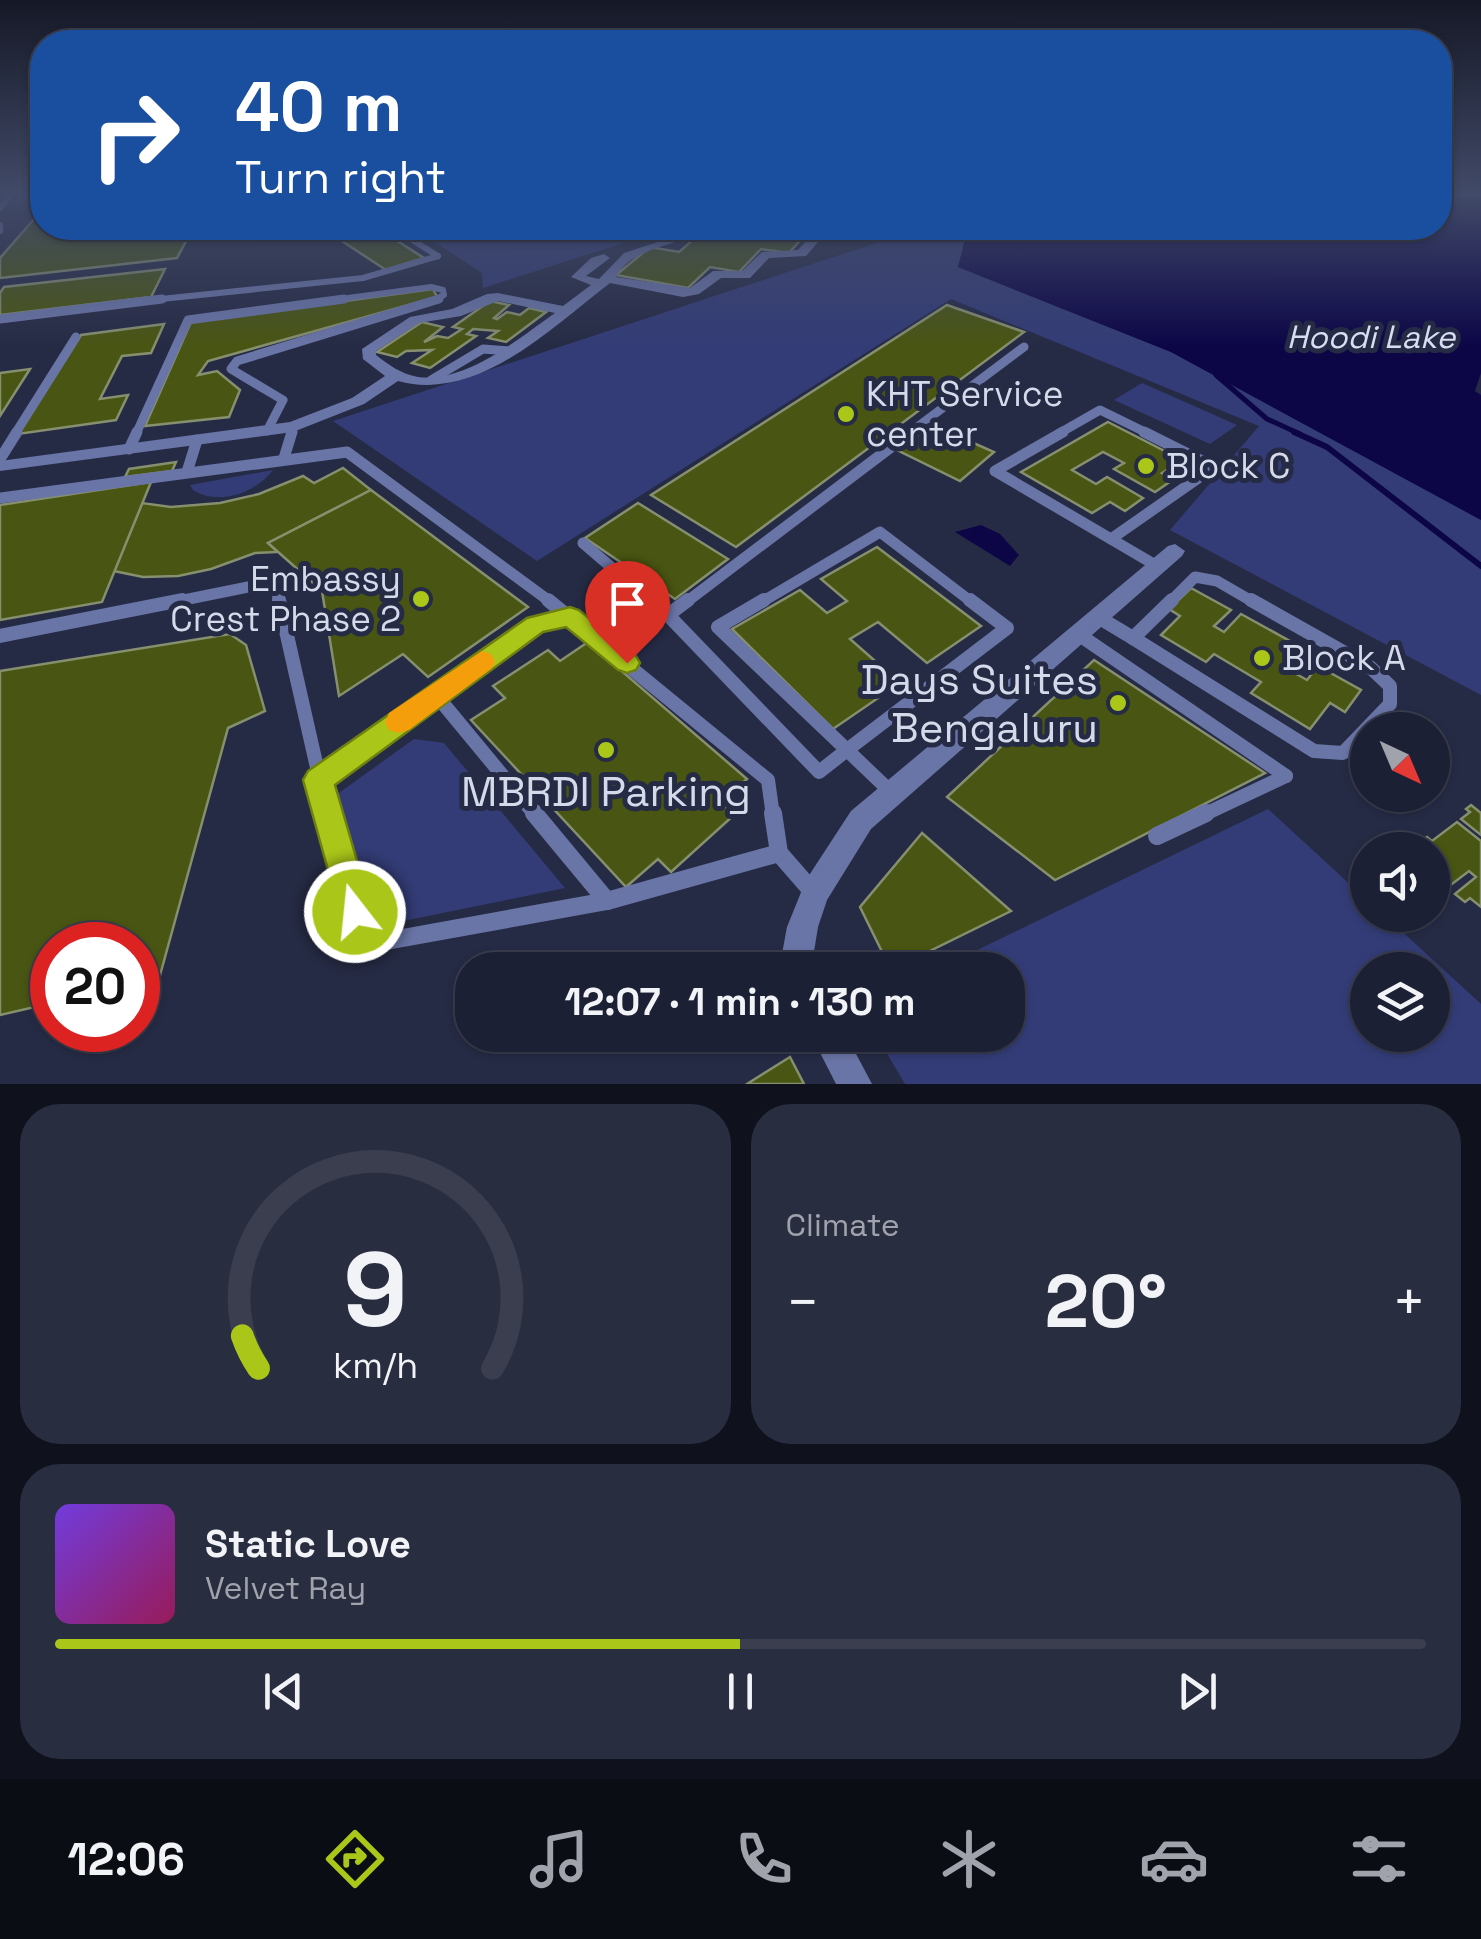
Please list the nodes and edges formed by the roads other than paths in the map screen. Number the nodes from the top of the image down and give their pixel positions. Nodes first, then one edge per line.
1 (420, 246) edge
2 (651, 246) edge
3 (809, 246) edge
4 (821, 246) edge
5 (604, 258) dead end
6 (745, 275) junction
7 (605, 282) junction
8 (566, 311) junction
9 (0, 318) edge
10 (76, 336) dead end
11 (1024, 348) dead end
12 (396, 376) junction
13 (294, 427) junction
14 (267, 431) junction
15 (197, 440) junction
16 (128, 449) junction
17 (284, 458) junction
18 (0, 462) edge
19 (188, 472) junction
20 (0, 498) edge
21 (1111, 539) junction
22 (582, 543) dead end
23 (1166, 558) joint
24 (570, 616) junction
25 (668, 616) junction
26 (1098, 617) junction
27 (1078, 634) junction
28 (0, 636) edge
29 (1132, 639) junction
30 (436, 695) junction
31 (845, 751) junction
32 (318, 780) junction
33 (892, 792) junction
34 (1158, 836) dead end
35 (779, 853) junction
36 (814, 894) junction
37 (607, 900) junction
38 (797, 952) edge
39 (837, 1052) edge
40 (855, 1084) edge

1 - 9 lane
2 - 7 street
3 - 6 street
4 - 6 street
5 - 7 street
6 - 7 street
7 - 8 street
8 - 12 street
8 - 12 street
10 - 18 lane
11 - 25 lane
12 - 13 street
13 - 14 street
13 - 17 lane
14 - 15 street
14 - 16 lane
15 - 16 street
15 - 19 lane
16 - 18 street
17 - 19 lane
17 - 24 lane
19 - 20 lane
21 - 21 lane
21 - 23 lane
22 - 25 lane
23 - 26 street
24 - 30 lane
24 - 35 lane
25 - 31 lane
26 - 27 street
26 - 29 lane
27 - 33 street
27 - 34 lane
28 - 32 lane
29 - 29 lane
30 - 32 lane
30 - 37 lane
31 - 31 lane
31 - 33 lane
32 - 37 lane
33 - 36 street
35 - 36 lane
35 - 37 lane
36 - 38 street
39 - 40 street

